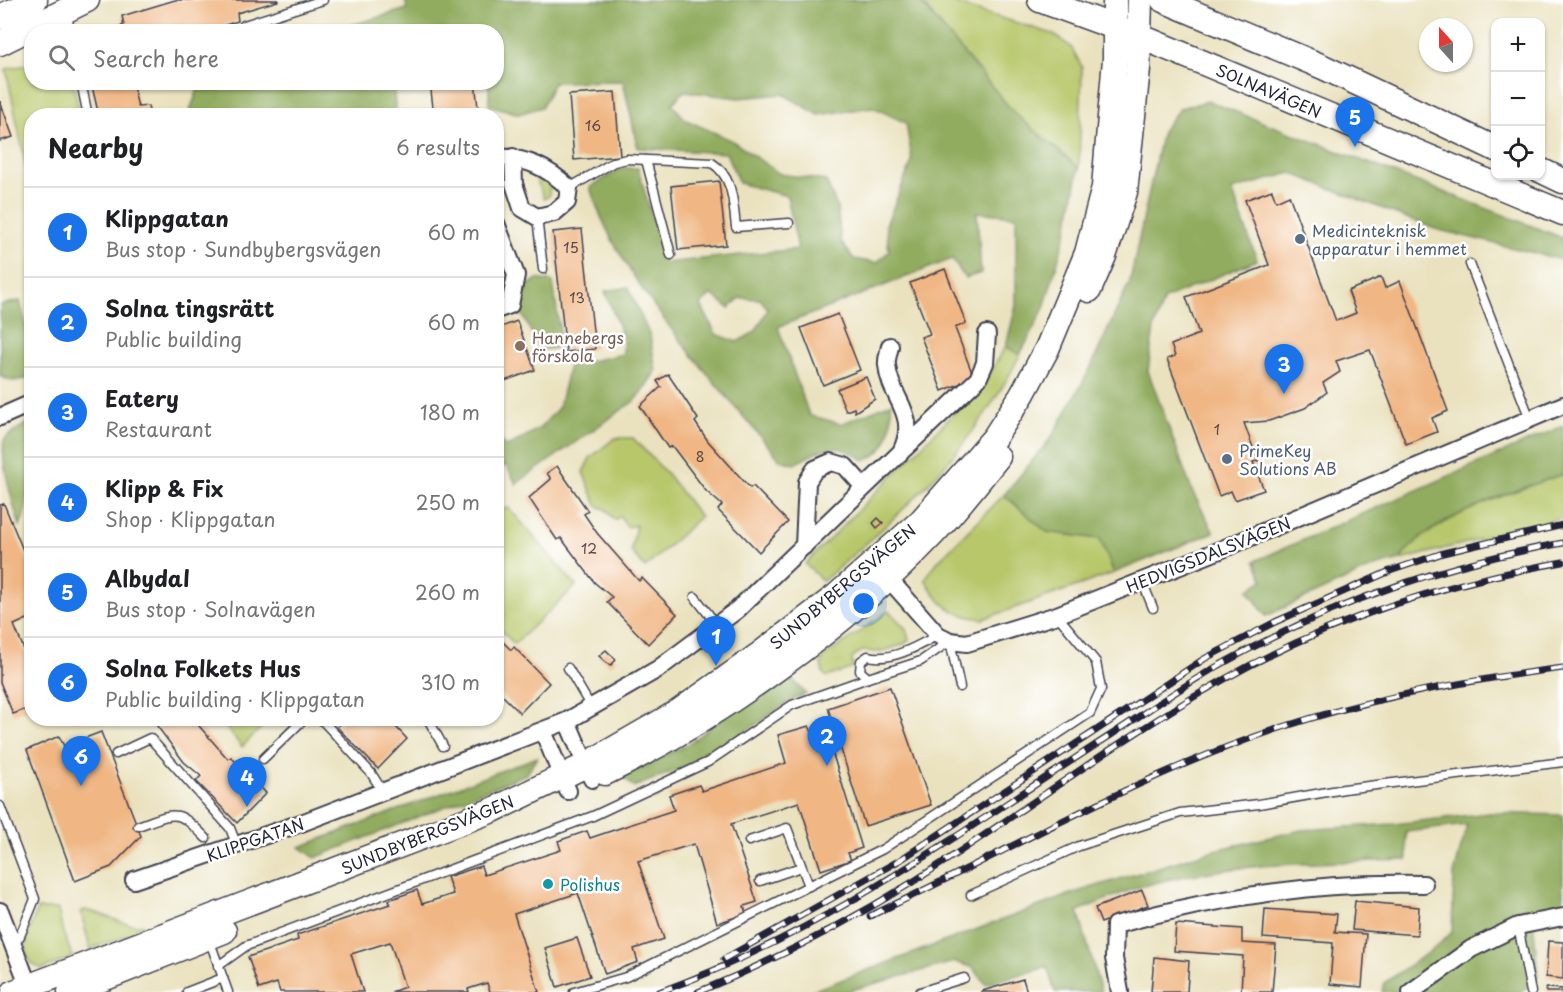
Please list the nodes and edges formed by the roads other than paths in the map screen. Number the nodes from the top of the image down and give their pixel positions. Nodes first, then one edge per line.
1 (35, 0) edge
2 (323, 0) edge
3 (1040, 0) edge
4 (1115, 0) edge
5 (1140, 0) edge
6 (1163, 0) edge
7 (74, 14) edge
8 (0, 17) edge
9 (48, 24) edge
10 (247, 24) edge
11 (1116, 28) junction
12 (24, 34) edge
13 (1139, 36) junction
14 (0, 43) edge
15 (83, 90) edge
16 (86, 108) edge
17 (1491, 147) edge
18 (505, 157) edge
19 (646, 160) junction
20 (1545, 172) edge
21 (1563, 181) edge
22 (569, 188) junction
23 (1563, 213) edge
24 (537, 217) junction
25 (789, 223) dead end
26 (504, 243) edge
27 (671, 255) dead end
28 (1470, 264) dead end
29 (543, 269) dead end
30 (504, 307) edge
31 (987, 334) dead end
32 (890, 346) dead end
33 (1563, 405) edge
34 (24, 406) edge
35 (0, 417) edge
36 (1530, 418) junction
37 (901, 452) junction
38 (863, 486) junction
39 (804, 546) junction
40 (881, 570) junction
41 (1142, 581) junction
42 (695, 597) dead end
43 (1153, 608) dead end
44 (1057, 615) junction
45 (717, 625) junction
46 (944, 638) junction
47 (568, 668) dead end
48 (868, 678) junction
49 (960, 687) dead end
50 (591, 707) junction
51 (567, 721) junction
52 (297, 726) edge
53 (327, 726) edge
54 (432, 726) edge
55 (543, 730) junction
56 (443, 746) dead end
57 (117, 754) dead end
58 (263, 759) dead end
59 (1563, 762) edge
60 (589, 772) junction
61 (565, 784) junction
62 (383, 792) junction
63 (0, 806) edge
64 (138, 826) dead end
65 (206, 838) dead end
66 (749, 841) dead end
67 (237, 846) junction
68 (801, 867) junction
69 (134, 880) dead end
70 (760, 881) dead end
71 (1424, 884) dead end
72 (809, 886) junction
73 (971, 895) dead end
74 (1563, 917) edge
75 (2, 920) edge
76 (1518, 926) junction
77 (205, 929) junction
78 (13, 945) junction
79 (218, 966) junction
80 (223, 978) junction
81 (964, 978) dead end
82 (25, 990) edge
83 (70, 992) edge
84 (187, 992) edge
85 (228, 992) edge
86 (574, 992) edge
87 (920, 992) edge
88 (1120, 992) edge
89 (1411, 992) edge
90 (1530, 992) edge

1 - 8 main road
2 - 10 lane
3 - 11 main road, SOLNAVÄGEN
4 - 11 main road, SUNDBYBERGSVÄGEN
5 - 13 main road, SUNDBYBERGSVÄGEN
6 - 17 main road
7 - 9 main road
11 - 13 main road, SOLNAVÄGEN
11 - 40 main road, SUNDBYBERGSVÄGEN
12 - 14 main road
13 - 23 main road, SOLNAVÄGEN
13 - 40 main road, SUNDBYBERGSVÄGEN
15 - 16 lane
18 - 22 street
18 - 24 street
19 - 22 lane
19 - 25 lane
19 - 27 lane
20 - 21 main road
22 - 24 street
24 - 29 lane
26 - 30 street
28 - 36 lane
31 - 37 street, KLIPPGATAN
32 - 37 street
33 - 36 street, HEDVIGSDALSVÄGEN
34 - 35 street
36 - 41 street, HEDVIGSDALSVÄGEN
37 - 38 street, KLIPPGATAN
38 - 39 street, KLIPPGATAN
38 - 39 street
39 - 45 street, KLIPPGATAN
40 - 46 street
40 - 60 main road, SUNDBYBERGSVÄGEN
41 - 43 lane
41 - 44 street, HEDVIGSDALSVÄGEN
42 - 45 lane
44 - 46 street, HEDVIGSDALSVÄGEN
44 - 72 lane
45 - 50 street, KLIPPGATAN
46 - 48 lane
46 - 48 lane
46 - 49 lane
47 - 50 lane
48 - 79 lane
50 - 51 street, KLIPPGATAN
51 - 55 street, KLIPPGATAN
51 - 60 street
52 - 58 lane
53 - 62 lane
54 - 56 lane
55 - 61 street
55 - 62 street, KLIPPGATAN
57 - 67 lane
59 - 73 lane
60 - 61 main road, SUNDBYBERGSVÄGEN
61 - 77 main road, SUNDBYBERGSVÄGEN
62 - 67 street, KLIPPGATAN
63 - 78 lane
64 - 65 lane
66 - 68 lane
67 - 69 street, KLIPPGATAN
68 - 70 lane
68 - 72 lane
71 - 88 street
72 - 86 lane
74 - 76 street
75 - 78 street
76 - 89 street
76 - 90 lane
77 - 79 lane
77 - 82 main road, SUNDBYBERGSVÄGEN
77 - 83 main road, SUNDBYBERGSVÄGEN
78 - 82 street
79 - 80 lane
80 - 84 lane
80 - 85 lane
81 - 87 lane

